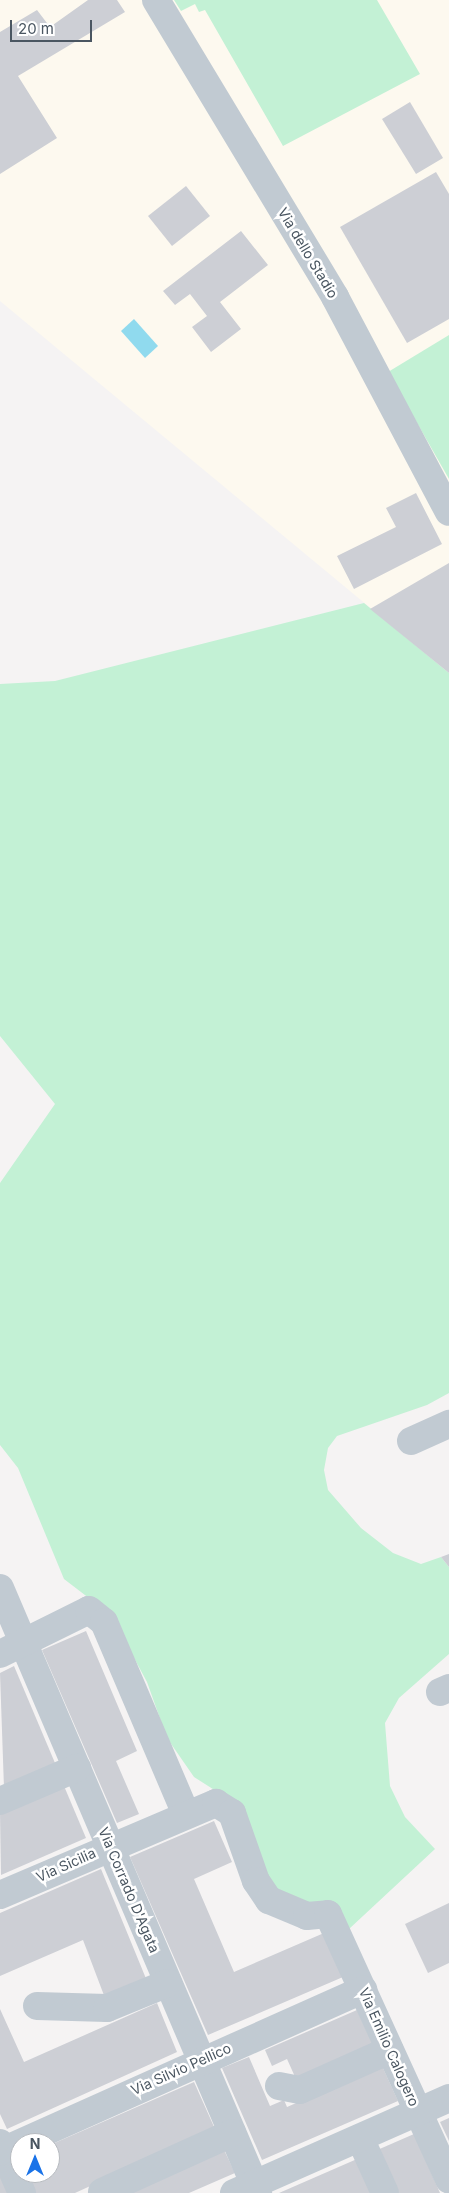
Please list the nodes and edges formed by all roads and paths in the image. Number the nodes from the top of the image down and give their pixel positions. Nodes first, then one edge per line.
1 (156, 0) edge
2 (449, 512) edge
3 (449, 1424) edge
4 (411, 1441) dead end
5 (0, 1588) edge
6 (12, 1648) edge
7 (76, 1768) junction
8 (0, 1801) edge
9 (186, 1814) junction
10 (109, 1846) junction
11 (0, 1895) edge
12 (328, 1914) joint
13 (168, 1983) junction
14 (363, 1990) junction
15 (37, 2006) dead end
16 (390, 2050) junction
17 (201, 2059) junction
18 (279, 2086) dead end
19 (449, 2098) edge
20 (418, 2112) junction
21 (232, 2133) junction
22 (360, 2138) junction
23 (1, 2148) edge
24 (449, 2180) edge
25 (249, 2190) edge
26 (102, 2192) edge
27 (22, 2193) edge
28 (385, 2193) edge

1 - 2 street, Via dello Stadio
3 - 4 street
5 - 6 street, Via Corrado D'Agata
6 - 7 street, Via Corrado D'Agata
6 - 9 street
7 - 8 street
7 - 10 street, Via Corrado D'Agata
9 - 10 street, Via Sicilia
9 - 12 street, Via Sicilia
10 - 11 street, Via Sicilia
10 - 13 street, Via Corrado D'Agata
12 - 14 street, Via Emilio Calogero
13 - 15 street
13 - 17 street, Via Corrado D'Agata
14 - 16 street, Via Emilio Calogero
14 - 17 street, Via Silvio Pellico
16 - 18 street
16 - 20 street, Via Emilio Calogero
17 - 21 street, Via Corrado D'Agata
17 - 23 street, Via Silvio Pellico
19 - 20 street
20 - 22 street
20 - 24 street, Via Emilio Calogero
21 - 25 street, Via Corrado D'Agata
21 - 26 street
22 - 25 street
22 - 28 street
23 - 27 street

